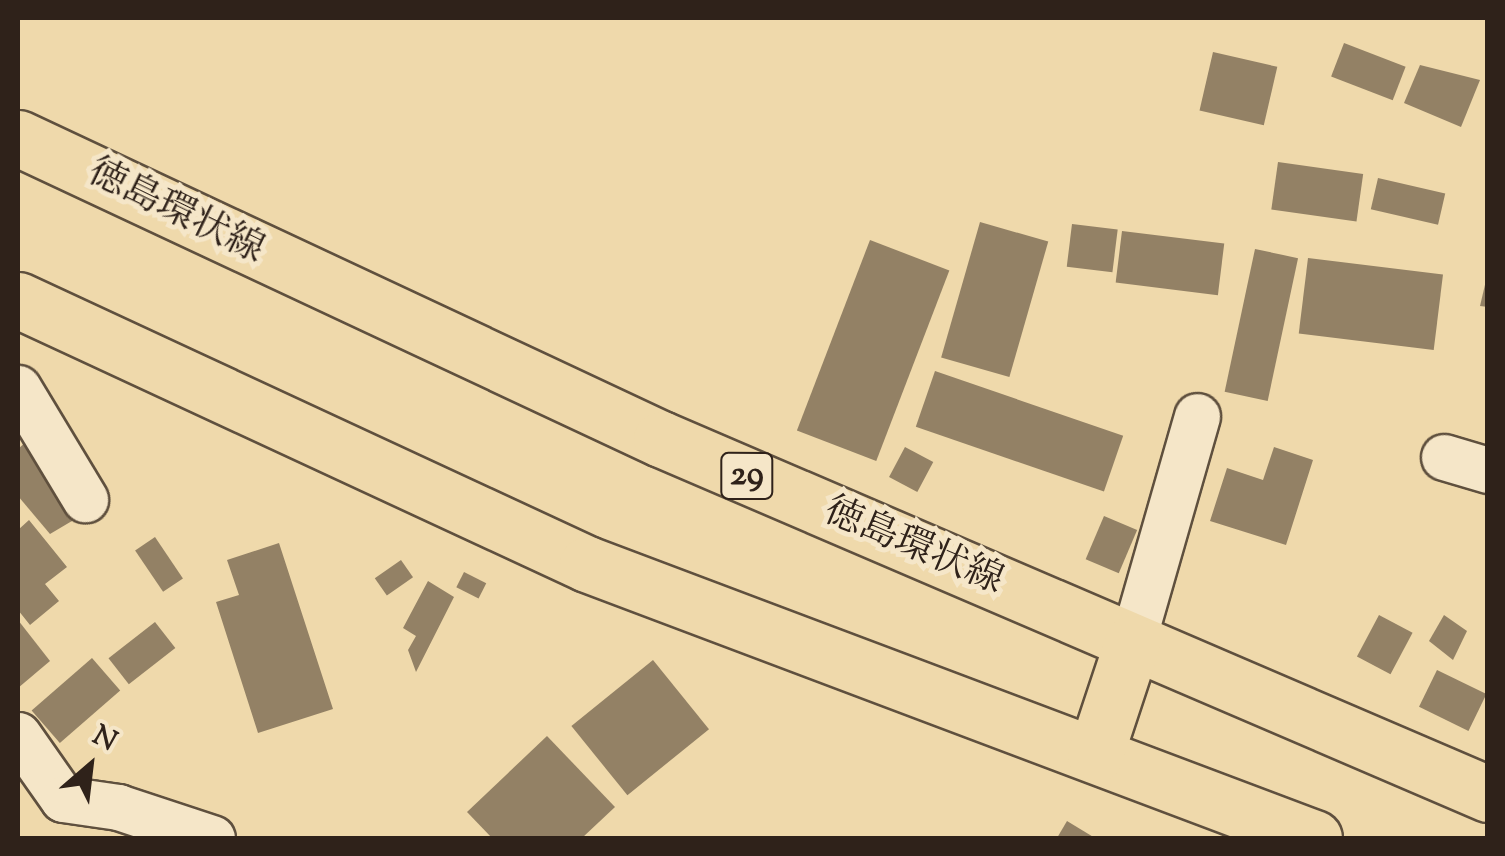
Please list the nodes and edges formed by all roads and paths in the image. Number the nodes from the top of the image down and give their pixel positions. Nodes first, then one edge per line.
1 (18, 138) edge
2 (18, 300) edge
3 (18, 388) edge
4 (1197, 416) dead end
5 (1444, 457) dead end
6 (1488, 470) edge
7 (85, 499) dead end
8 (1132, 644) junction
9 (18, 735) edge
10 (1094, 755) junction
11 (1487, 793) edge
12 (212, 838) edge
13 (1314, 838) edge

1 - 8 main road, 徳島環状線 / 29
2 - 10 main road
3 - 7 street
4 - 8 street
5 - 6 street
8 - 10 main road
8 - 11 main road, 徳島環状線 / 29
9 - 12 street
10 - 13 main road

